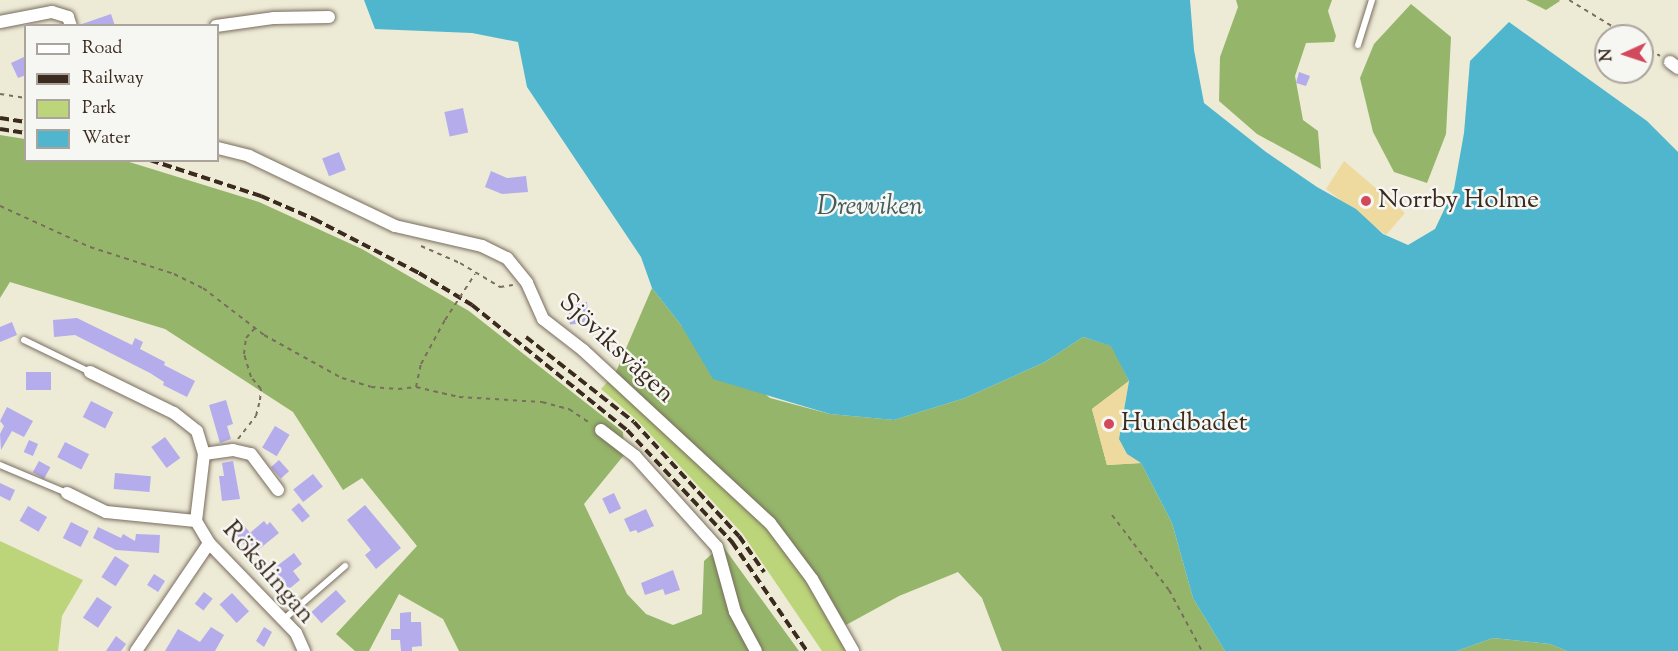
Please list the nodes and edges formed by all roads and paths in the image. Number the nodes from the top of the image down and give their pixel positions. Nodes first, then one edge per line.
1 (1372, 0) edge
2 (1569, 0) edge
3 (329, 16) dead end
4 (0, 22) edge
5 (70, 24) edge
6 (1608, 24) edge
7 (219, 26) edge
8 (1358, 45) dead end
9 (1654, 52) edge
10 (1674, 65) edge
11 (0, 94) edge
12 (24, 98) edge
13 (219, 148) edge
14 (0, 206) edge
15 (418, 243) dead end
16 (475, 274) junction
17 (527, 284) junction
18 (255, 328) junction
19 (24, 340) dead end
20 (90, 372) joint
21 (417, 387) junction
22 (601, 430) joint
23 (233, 450) junction
24 (204, 454) junction
25 (0, 465) edge
26 (278, 490) dead end
27 (67, 494) joint
28 (1112, 515) dead end
29 (196, 521) junction
30 (209, 543) junction
31 (345, 566) dead end
32 (284, 619) junction
33 (136, 651) edge
34 (304, 651) edge
35 (756, 651) edge
36 (853, 651) edge
37 (1202, 651) edge

1 - 8 lane
2 - 6 path
3 - 7 street
4 - 5 street
9 - 10 path
11 - 12 path
13 - 17 street, Sjöviksvägen
14 - 18 path
15 - 16 path
16 - 17 path
16 - 21 path, bridge
17 - 36 street, Sjöviksvägen
18 - 21 path
18 - 23 path
19 - 20 lane
20 - 24 street
21 - 22 path
22 - 35 street
23 - 24 street
23 - 26 street
24 - 29 street, Rökslingan
25 - 27 lane
27 - 29 street
28 - 37 path
29 - 30 street, Rökslingan
30 - 32 street, Rökslingan
30 - 33 street
31 - 32 lane
32 - 34 street, Rökslingan

